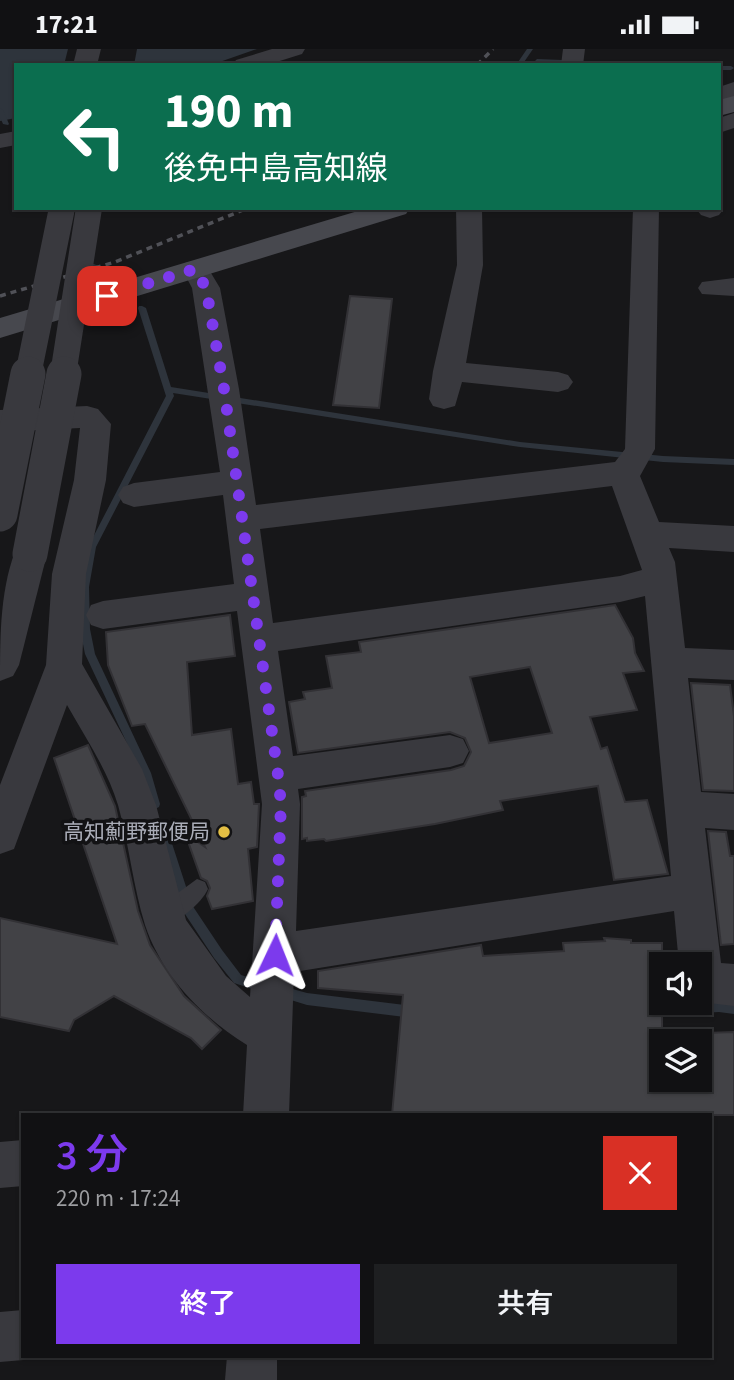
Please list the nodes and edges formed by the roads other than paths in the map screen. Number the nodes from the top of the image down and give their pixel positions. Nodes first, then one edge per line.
1 (294, 49) edge
2 (258, 63) edge
3 (62, 210) edge
4 (89, 210) edge
5 (390, 210) edge
6 (469, 210) edge
7 (646, 210) edge
8 (195, 269) junction
9 (0, 328) edge
10 (558, 382) dead end
11 (0, 421) edge
12 (632, 463) junction
13 (237, 482) junction
14 (134, 495) dead end
15 (0, 514) edge
16 (242, 519) junction
17 (646, 534) junction
18 (734, 539) edge
19 (660, 579) junction
20 (253, 595) junction
21 (103, 615) dead end
22 (259, 639) junction
23 (668, 662) junction
24 (0, 665) edge
25 (64, 665) junction
26 (734, 665) edge
27 (450, 751) dead end
28 (278, 775) junction
29 (683, 809) junction
30 (734, 812) edge
31 (0, 836) edge
32 (197, 889) dead end
33 (667, 894) dead end
34 (164, 916) junction
35 (734, 985) edge
36 (272, 993) junction
37 (266, 1113) edge
38 (21, 1163) edge
39 (0, 1164) edge
40 (21, 1335) edge
41 (0, 1337) edge
42 (252, 1358) edge
43 (251, 1380) edge

1 - 2 street
3 - 15 street, bridge
4 - 24 street, bridge
5 - 8 main road
6 - 10 street
7 - 12 street
8 - 9 main road
8 - 13 street
11 - 25 street
12 - 16 street
12 - 17 street
13 - 14 street
13 - 16 street
16 - 20 street
17 - 18 street
17 - 19 street
19 - 22 street
19 - 23 street
20 - 21 street
20 - 22 street
22 - 28 street
23 - 26 street
23 - 29 street
25 - 31 street
25 - 34 street
27 - 28 street
28 - 36 street
29 - 30 street
29 - 35 street
32 - 34 lane
33 - 36 street
34 - 36 street
36 - 37 street
38 - 39 street
40 - 41 street
42 - 43 street

